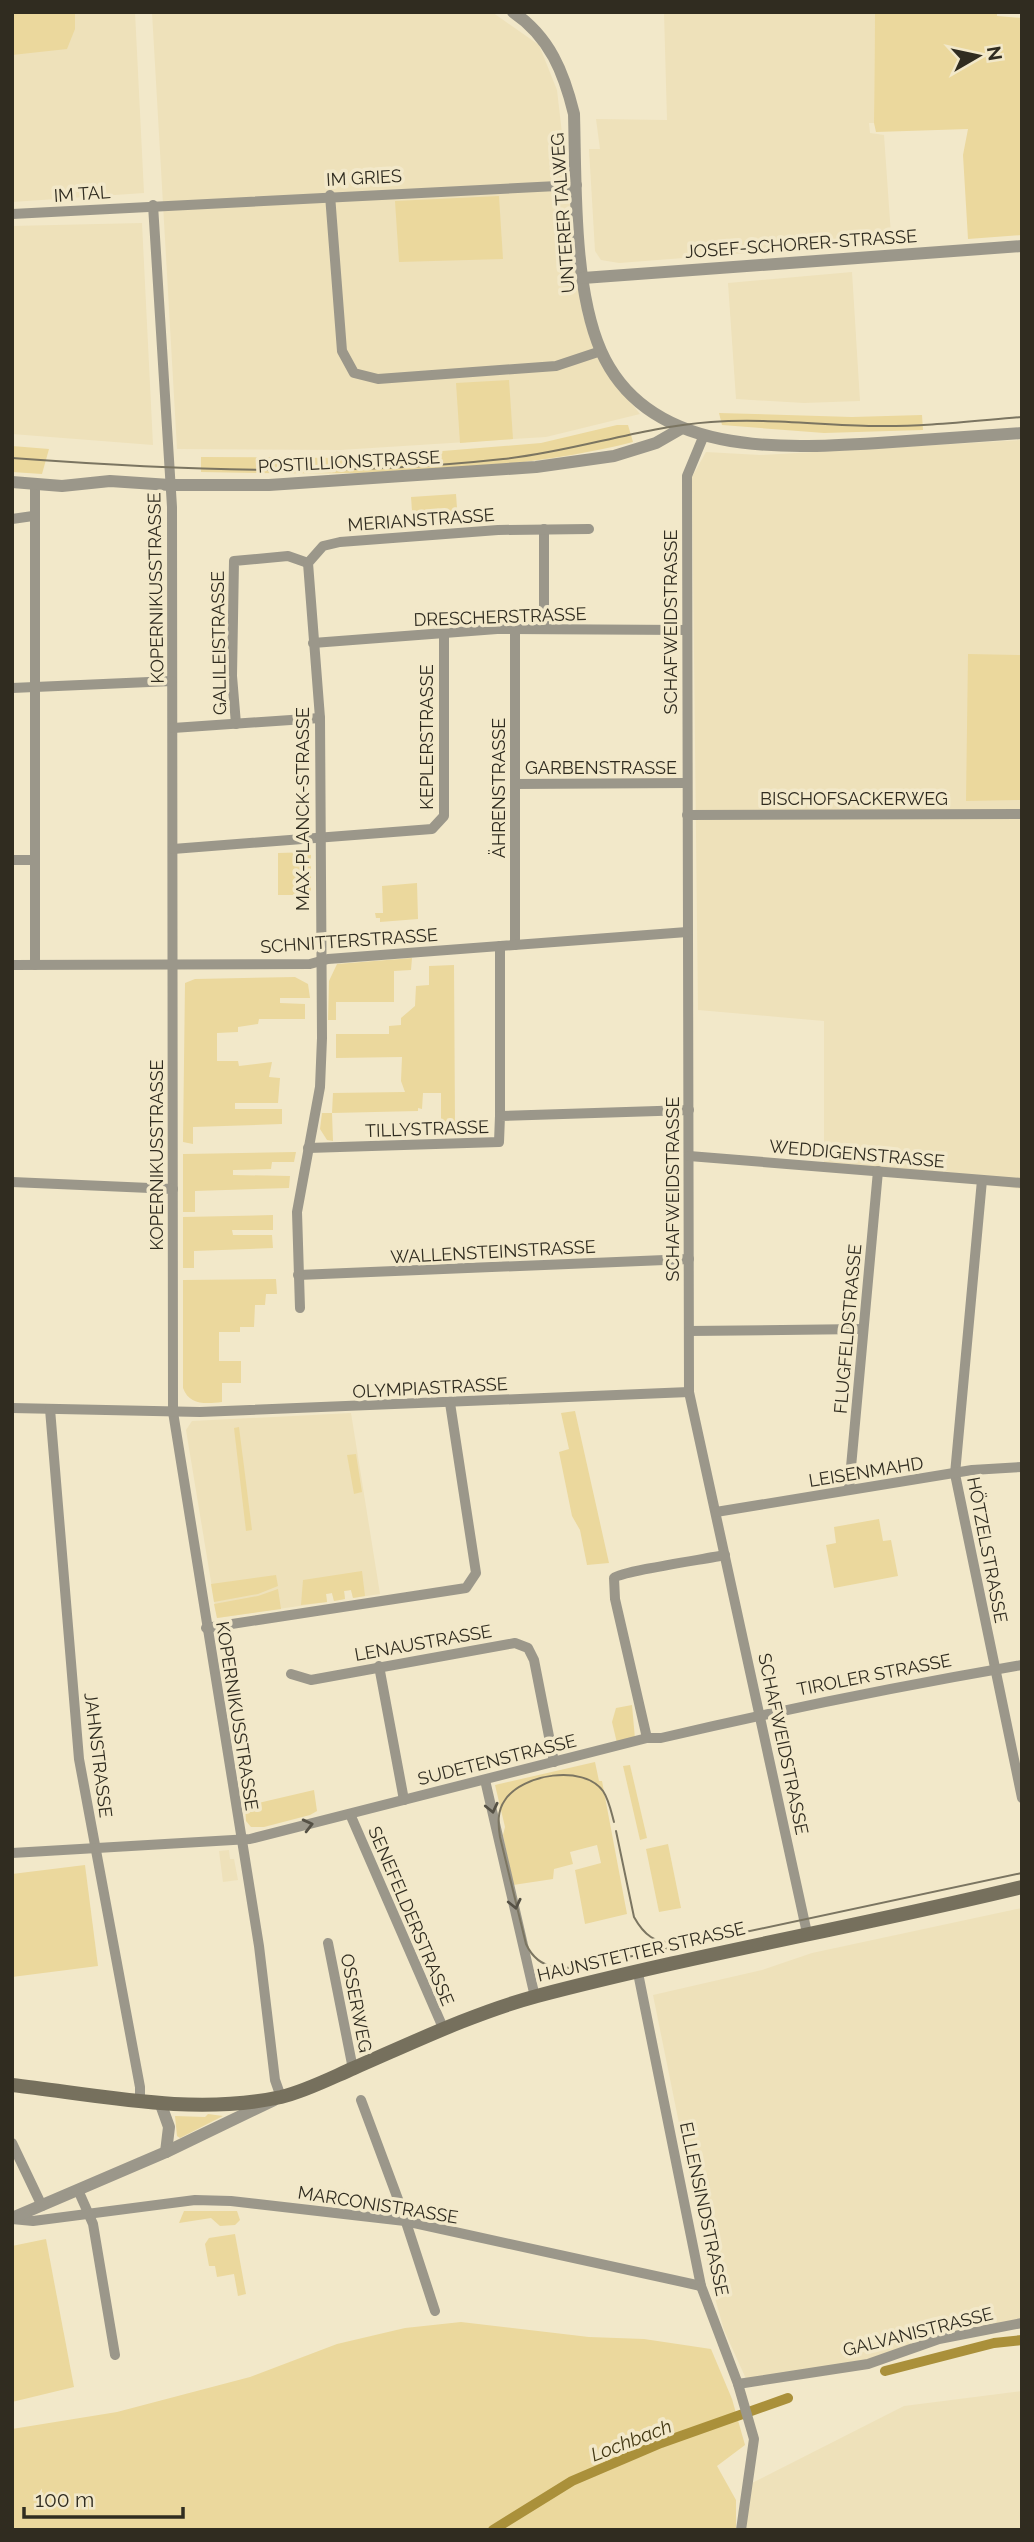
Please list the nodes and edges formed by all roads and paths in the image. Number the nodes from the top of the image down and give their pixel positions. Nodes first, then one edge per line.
1 (513, 12) edge
2 (576, 185) junction
3 (330, 195) junction
4 (153, 205) junction
5 (12, 214) edge
6 (1022, 246) edge
7 (583, 278) junction
8 (601, 351) junction
9 (682, 428) junction
10 (1022, 433) edge
11 (704, 435) junction
12 (12, 482) edge
13 (35, 485) junction
14 (170, 485) junction
15 (33, 516) junction
16 (12, 519) edge
17 (544, 529) junction
18 (589, 529) dead end
19 (308, 563) junction
20 (544, 629) junction
21 (515, 630) junction
22 (687, 630) junction
23 (444, 633) junction
24 (313, 643) junction
25 (172, 681) junction
26 (33, 687) junction
27 (12, 688) edge
28 (320, 718) junction
29 (236, 724) junction
30 (173, 729) junction
31 (686, 783) junction
32 (515, 784) junction
33 (1022, 814) edge
34 (687, 815) junction
35 (320, 839) junction
36 (173, 849) junction
37 (12, 860) edge
38 (34, 860) junction
39 (687, 932) junction
40 (515, 945) junction
41 (500, 946) junction
42 (319, 961) junction
43 (173, 964) junction
44 (12, 965) edge
45 (35, 965) junction
46 (688, 1110) junction
47 (500, 1116) junction
48 (308, 1148) junction
49 (689, 1156) junction
50 (878, 1171) junction
51 (982, 1180) junction
52 (12, 1182) edge
53 (1022, 1184) edge
54 (173, 1189) junction
55 (689, 1259) junction
56 (298, 1275) junction
57 (300, 1308) dead end
58 (863, 1329) junction
59 (689, 1331) junction
60 (689, 1392) junction
61 (450, 1403) junction
62 (12, 1408) edge
63 (50, 1409) junction
64 (173, 1412) junction
65 (1022, 1467) edge
66 (955, 1474) junction
67 (849, 1489) junction
68 (716, 1512) junction
69 (725, 1555) junction
70 (206, 1628) junction
71 (1022, 1665) edge
72 (379, 1666) junction
73 (994, 1669) junction
74 (291, 1674) dead end
75 (760, 1714) junction
76 (647, 1738) junction
77 (554, 1762) junction
78 (485, 1780) junction
79 (1022, 1798) edge
80 (404, 1800) junction
81 (350, 1814) junction
82 (241, 1840) junction
83 (94, 1846) junction
84 (12, 1853) edge
85 (1022, 1887) edge
86 (807, 1933) junction
87 (328, 1943) dead end
88 (638, 1973) junction
89 (535, 1997) junction
90 (444, 2030) junction
91 (353, 2068) junction
92 (12, 2085) edge
93 (281, 2097) junction
94 (140, 2100) junction
95 (361, 2100) dead end
96 (160, 2102) junction
97 (12, 2143) edge
98 (166, 2152) junction
99 (78, 2190) junction
100 (42, 2206) junction
101 (88, 2214) junction
102 (12, 2219) edge
103 (405, 2221) junction
104 (701, 2286) junction
105 (435, 2311) dead end
106 (1022, 2323) edge
107 (115, 2354) dead end
108 (738, 2384) junction
109 (743, 2526) edge

1 - 2 street, UNTERER TALWEG
2 - 3 street, IM GRIES
2 - 7 street, UNTERER TALWEG
3 - 4 street, IM GRIES
3 - 8 street
4 - 5 street, IM TAL
4 - 14 street, KOPERNIKUSSTRASSE
6 - 7 street, JOSEF-SCHORER-STRASSE
7 - 8 street, UNTERER TALWEG
8 - 9 street, UNTERER TALWEG
9 - 11 street, UNTERER TALWEG
9 - 14 street, POSTILLIONSTRASSE
10 - 11 street, UNTERER TALWEG
11 - 22 street, SCHAFWEIDSTRASSE
12 - 13 street, POSTILLIONSTRASSE
13 - 14 street, POSTILLIONSTRASSE
13 - 15 street
14 - 25 street, KOPERNIKUSSTRASSE
15 - 16 street
15 - 26 street
17 - 18 street, MERIANSTRASSE
17 - 19 street, MERIANSTRASSE
17 - 20 street
19 - 24 street
19 - 29 street, GALILEISTRASSE
20 - 21 street, DRESCHERSTRASSE
20 - 22 street, DRESCHERSTRASSE
21 - 23 street, DRESCHERSTRASSE
21 - 32 street, ÄHRENSTRASSE
22 - 31 street, SCHAFWEIDSTRASSE
23 - 24 street, DRESCHERSTRASSE
23 - 35 street, KEPLERSTRASSE
24 - 28 street, MAX-PLANCK-STRASSE
25 - 26 street
25 - 30 street, KOPERNIKUSSTRASSE
26 - 27 street
26 - 38 street
28 - 29 street, GALILEISTRASSE
28 - 35 street, MAX-PLANCK-STRASSE
29 - 30 street, GALILEISTRASSE
30 - 36 street, KOPERNIKUSSTRASSE
31 - 32 street, GARBENSTRASSE
31 - 34 street, SCHAFWEIDSTRASSE
32 - 40 street, ÄHRENSTRASSE
33 - 34 street, BISCHOFSACKERWEG
34 - 39 street, SCHAFWEIDSTRASSE
35 - 36 street, KEPLERSTRASSE
35 - 42 street, MAX-PLANCK-STRASSE
36 - 43 street, KOPERNIKUSSTRASSE
37 - 38 street
38 - 45 street
39 - 40 street, SCHNITTERSTRASSE
39 - 46 street, SCHAFWEIDSTRASSE
40 - 41 street, SCHNITTERSTRASSE
41 - 42 street, SCHNITTERSTRASSE
41 - 47 street
42 - 43 street, SCHNITTERSTRASSE
42 - 48 street, MAX-PLANCK-STRASSE
43 - 45 street, SCHNITTERSTRASSE
43 - 54 street, KOPERNIKUSSTRASSE
44 - 45 street, SCHNITTERSTRASSE
46 - 47 street, TILLYSTRASSE
46 - 49 street, SCHAFWEIDSTRASSE
47 - 48 street, TILLYSTRASSE
48 - 56 street, MAX-PLANCK-STRASSE
49 - 50 street, WEDDIGENSTRASSE
49 - 55 street, SCHAFWEIDSTRASSE
50 - 51 street, WEDDIGENSTRASSE
50 - 58 street, FLUGFELDSTRASSE
51 - 53 street, WEDDIGENSTRASSE
51 - 66 street, HÖTZELSTRASSE
52 - 54 street
54 - 64 street, KOPERNIKUSSTRASSE
55 - 56 street, WALLENSTEINSTRASSE
55 - 59 street, SCHAFWEIDSTRASSE
56 - 57 street, MAX-PLANCK-STRASSE
58 - 59 street
58 - 67 street, FLUGFELDSTRASSE
59 - 60 street, SCHAFWEIDSTRASSE
60 - 61 street, OLYMPIASTRASSE
60 - 68 street, SCHAFWEIDSTRASSE
61 - 64 street, OLYMPIASTRASSE
61 - 70 street
62 - 63 street, OLYMPIASTRASSE
63 - 64 street, OLYMPIASTRASSE
63 - 83 street, JAHNSTRASSE
64 - 70 street, KOPERNIKUSSTRASSE
65 - 66 street, LEISENMAHD
66 - 67 street, LEISENMAHD
66 - 73 street, HÖTZELSTRASSE
67 - 68 street, LEISENMAHD
68 - 69 street, SCHAFWEIDSTRASSE
69 - 75 street, SCHAFWEIDSTRASSE
69 - 76 street
70 - 82 street, KOPERNIKUSSTRASSE
71 - 73 street, TIROLER STRASSE
72 - 74 street, LENAUSTRASSE
72 - 77 street, LENAUSTRASSE
72 - 80 street
73 - 75 street, TIROLER STRASSE
73 - 79 street, HÖTZELSTRASSE
75 - 76 street, SUDETENSTRASSE
75 - 86 street, SCHAFWEIDSTRASSE
76 - 77 street, SUDETENSTRASSE
77 - 78 street, SUDETENSTRASSE
78 - 80 street, SUDETENSTRASSE
78 -> 89 street
80 - 81 street, SUDETENSTRASSE
82 -> 81 street, SUDETENSTRASSE
81 - 90 street, SENEFELDERSTRASSE
82 - 83 street, SUDETENSTRASSE
82 - 93 street, KOPERNIKUSSTRASSE
83 - 84 street, SUDETENSTRASSE
83 - 94 street, JAHNSTRASSE
85 - 86 main road, HAUNSTETTER STRASSE
86 - 88 main road, HAUNSTETTER STRASSE
87 - 91 street, OSSERWEG
88 - 89 main road, HAUNSTETTER STRASSE
88 - 104 street, ELLENSINDSTRASSE
89 - 90 main road, HAUNSTETTER STRASSE
90 - 91 main road, HAUNSTETTER STRASSE
91 - 93 main road, HAUNSTETTER STRASSE
92 - 94 main road, HAUNSTETTER STRASSE
93 - 96 main road, HAUNSTETTER STRASSE
93 - 98 street
94 - 96 main road, HAUNSTETTER STRASSE
95 - 103 street
96 - 98 street
97 - 100 street
98 - 99 street
99 - 100 street
99 - 101 street
100 - 102 street
101 - 102 street, MARCONISTRASSE
101 - 103 street, MARCONISTRASSE
101 - 107 street
103 - 104 street, MARCONISTRASSE
103 - 105 street
104 - 108 street, ELLENSINDSTRASSE
106 - 108 street, GALVANISTRASSE
108 - 109 street, ELLENSINDSTRASSE

